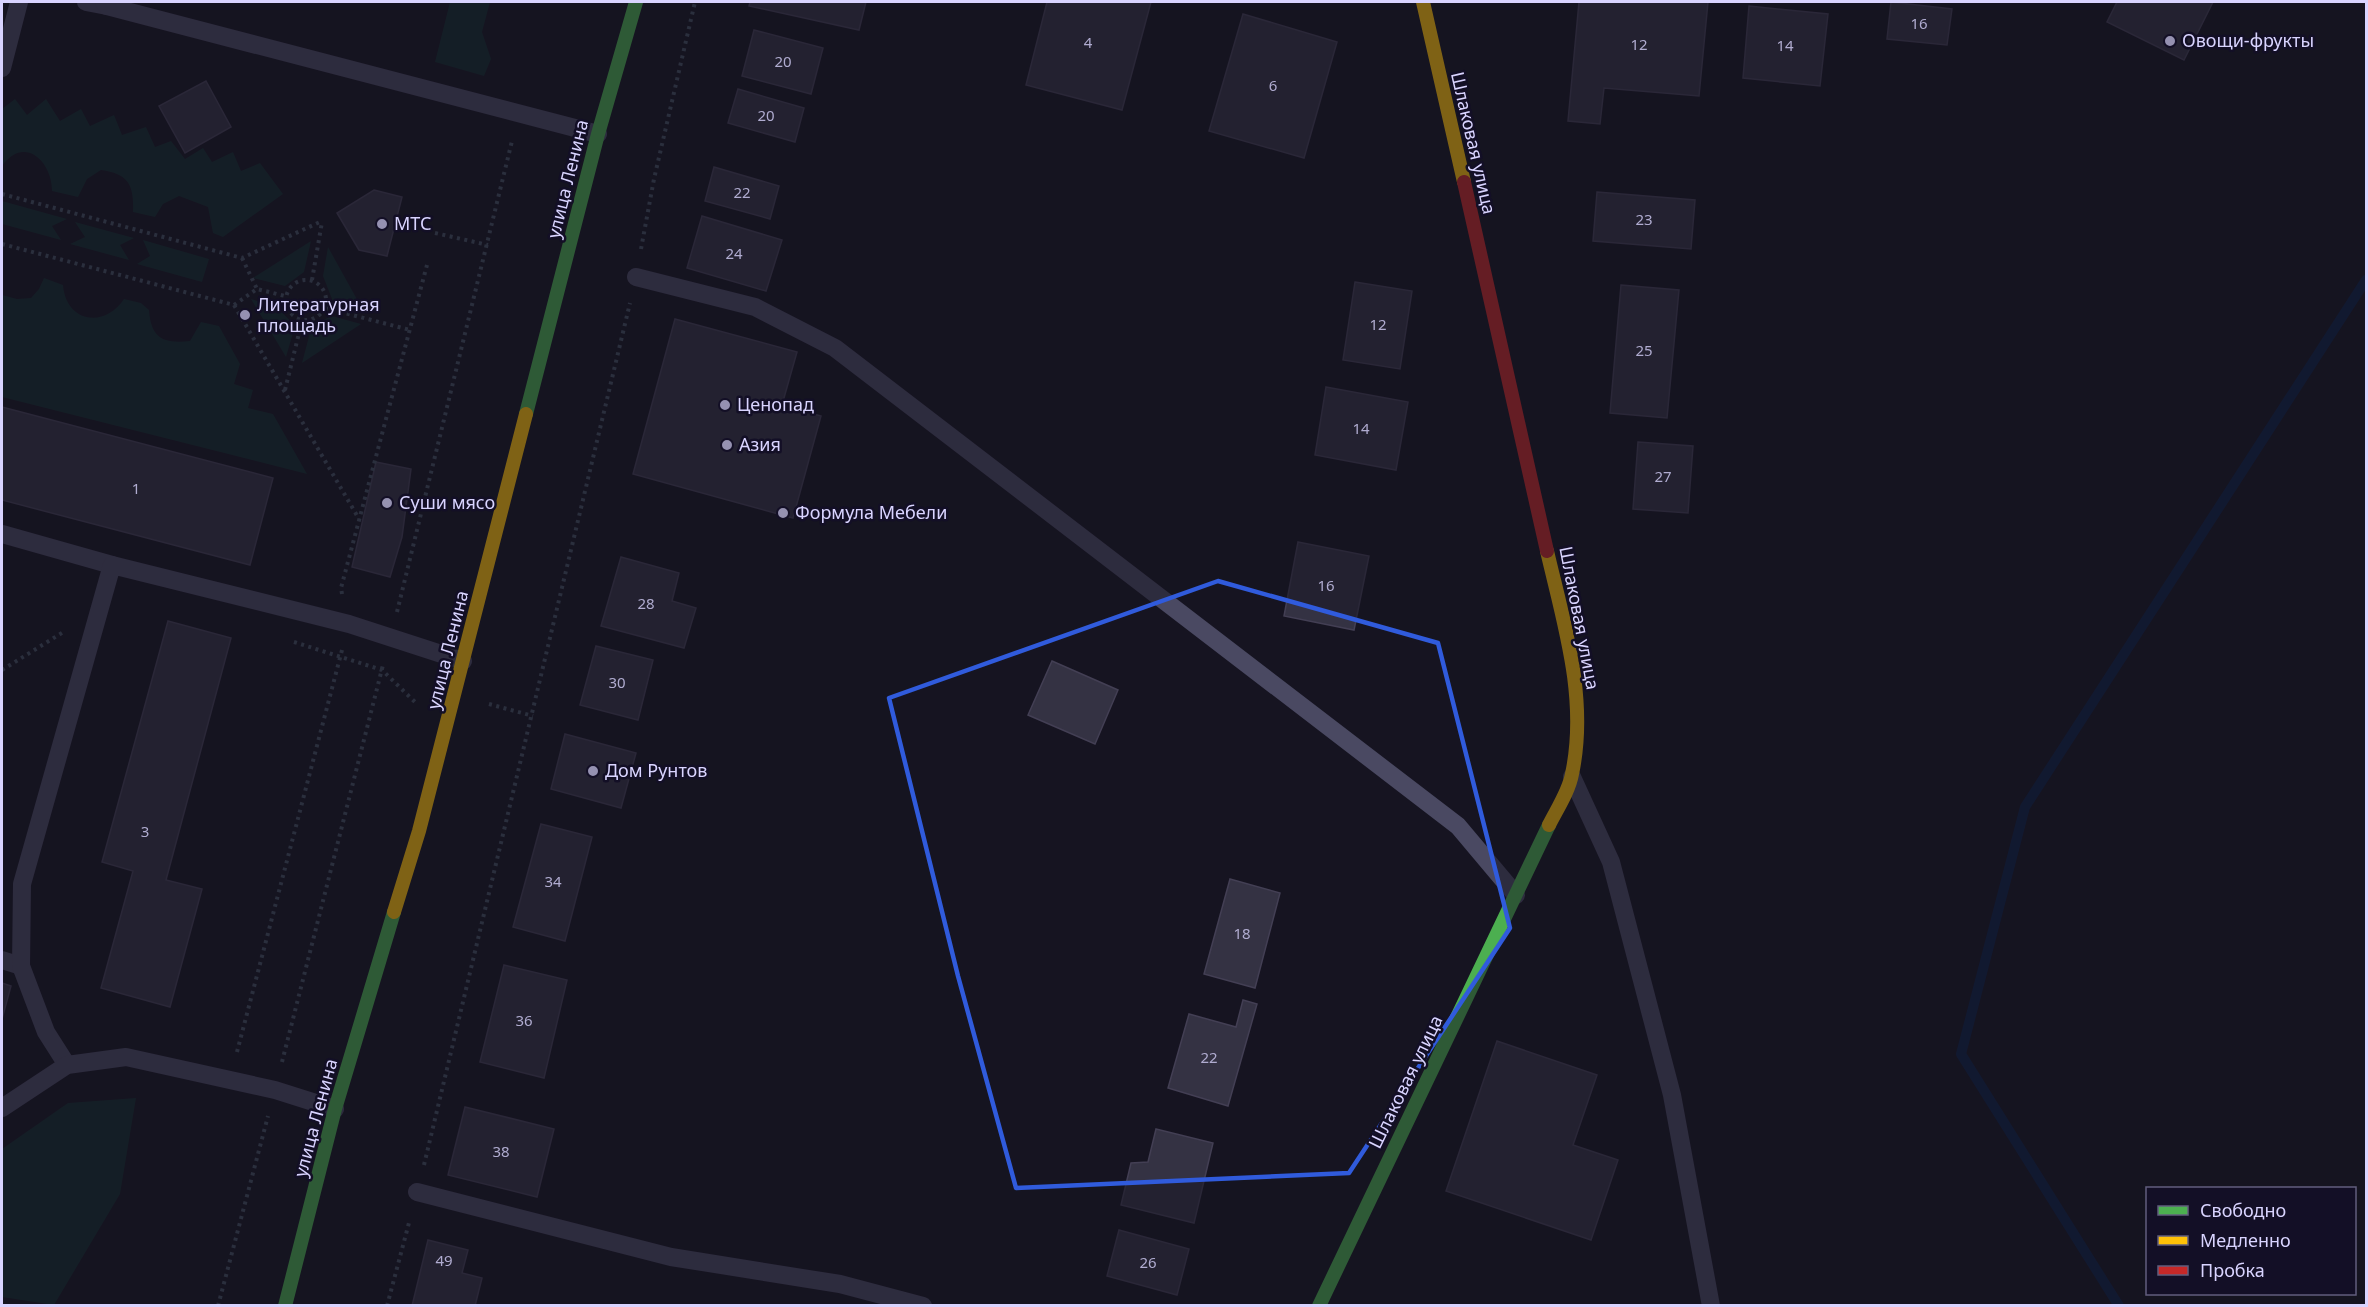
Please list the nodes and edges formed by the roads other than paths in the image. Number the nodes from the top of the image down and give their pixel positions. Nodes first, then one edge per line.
1 (19, 2) edge
2 (86, 2) edge
3 (636, 2) edge
4 (1423, 2) edge
5 (106, 4) edge
6 (2, 68) edge
7 (598, 134) junction
8 (636, 277) road end
9 (2, 534) edge
10 (112, 565) junction
11 (463, 661) junction
12 (1572, 777) junction
13 (1516, 895) junction
14 (2, 960) edge
15 (21, 966) junction
16 (67, 1065) junction
17 (2, 1108) edge
18 (335, 1109) junction
19 (417, 1192) road end
20 (285, 1305) edge
21 (923, 1305) edge
22 (1319, 1305) edge
23 (1711, 1305) edge

1 - 6 lane
2 - 5 lane
3 - 7 street, улица Ленина
4 - 12 street, Шлаковая улица
5 - 7 lane
7 - 11 street, улица Ленина
8 - 13 lane
9 - 10 lane
10 - 11 lane
10 - 15 lane
11 - 18 street, улица Ленина
12 - 13 street, Шлаковая улица
12 - 23 lane
13 - 22 street, Шлаковая улица
14 - 15 lane
15 - 16 lane
16 - 17 lane
16 - 18 lane
18 - 20 street, улица Ленина
19 - 21 lane

